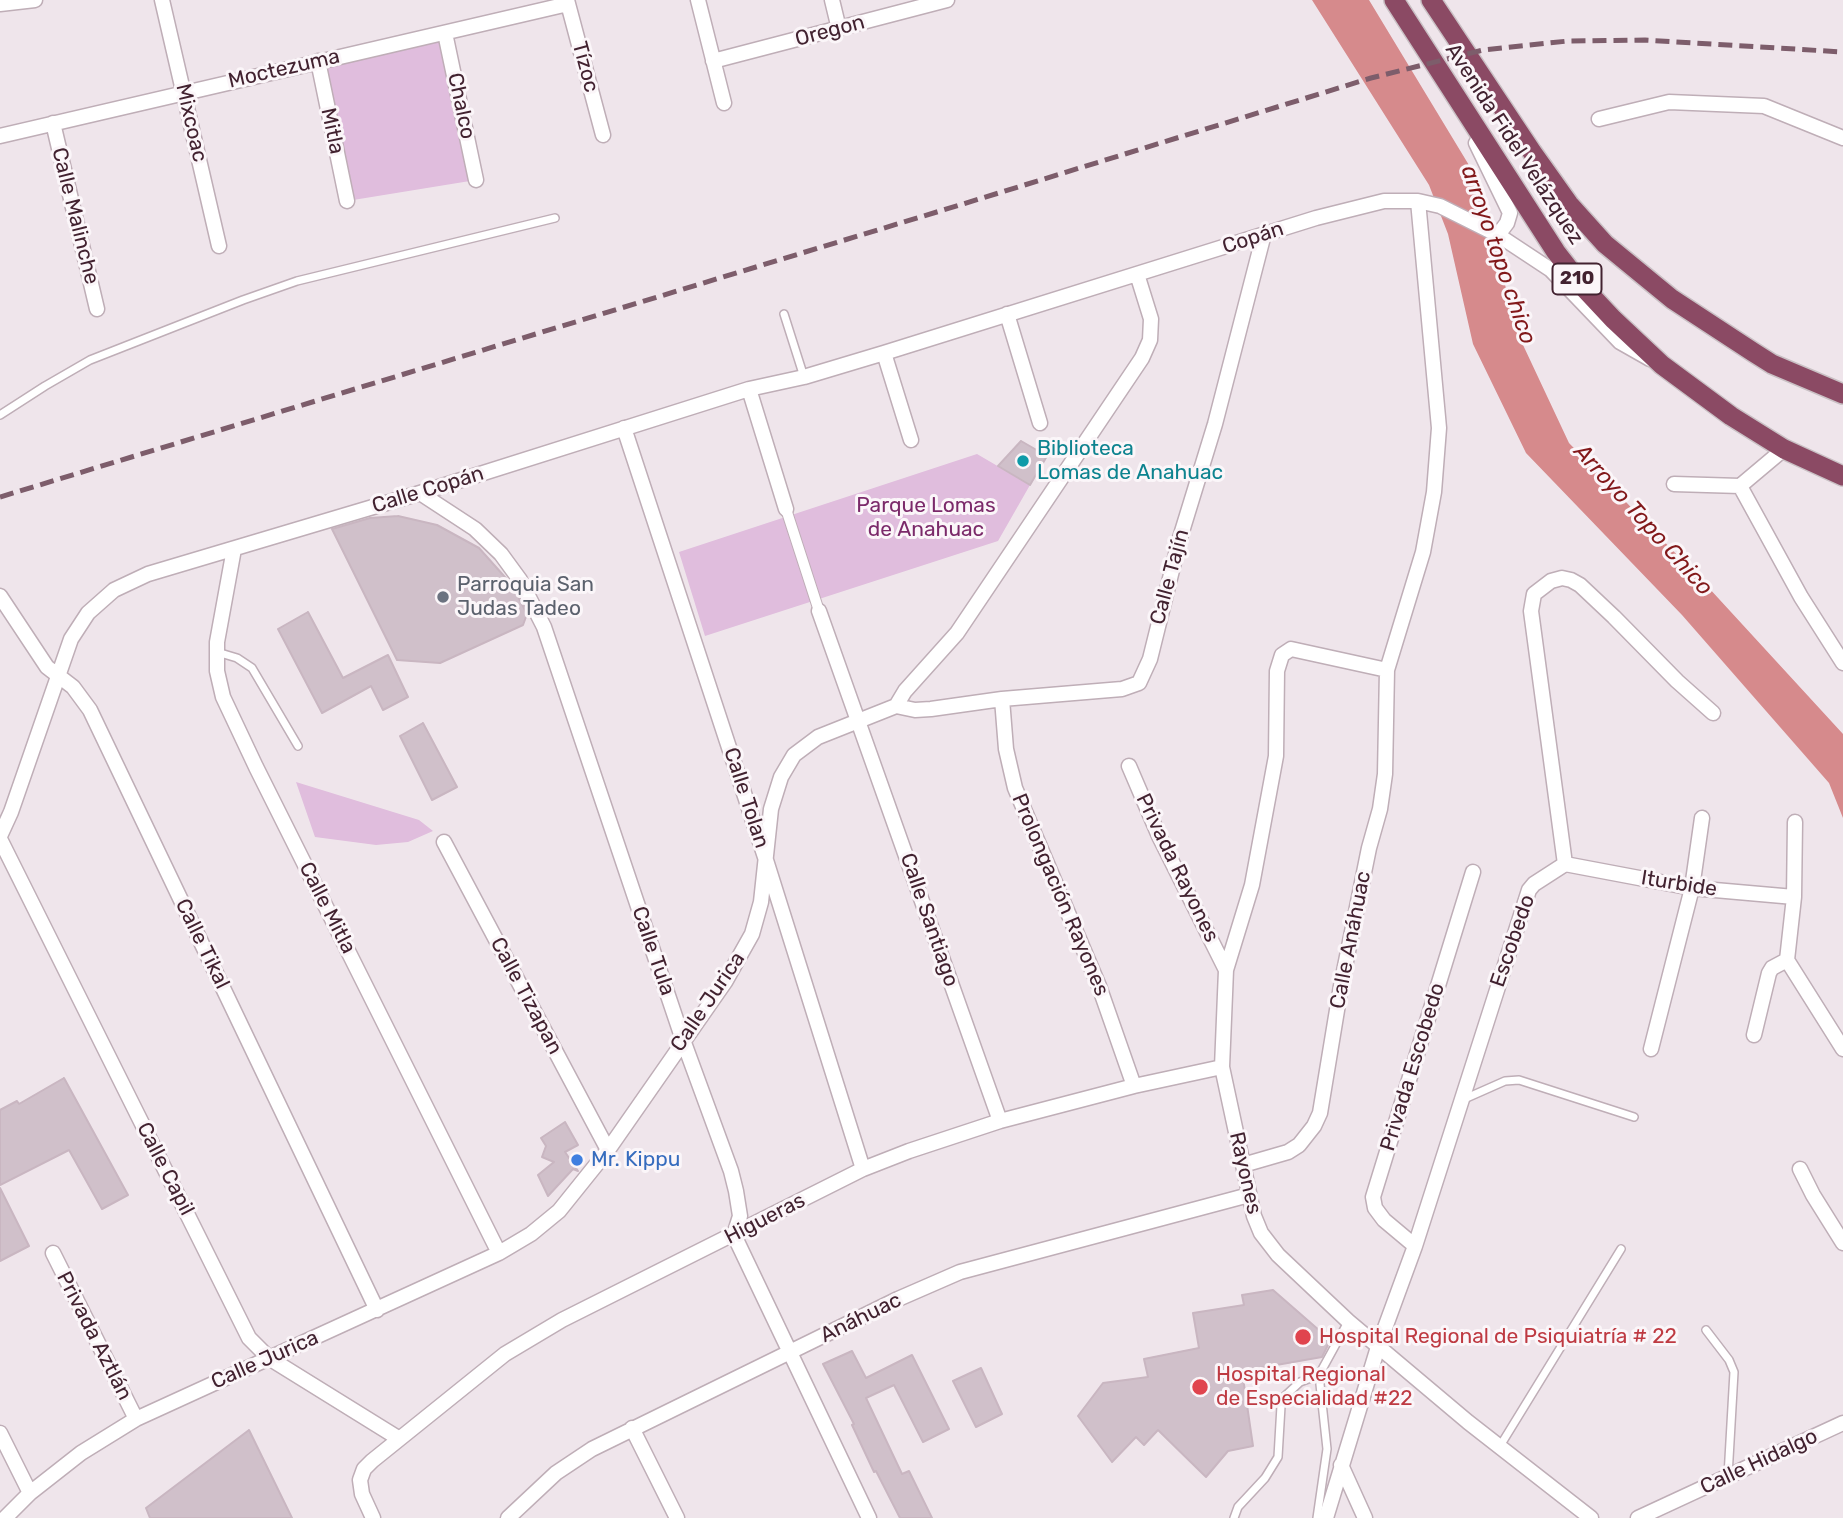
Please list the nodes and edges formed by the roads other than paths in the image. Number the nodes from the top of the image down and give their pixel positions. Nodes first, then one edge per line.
1 (35, 0) edge
2 (162, 0) edge
3 (698, 0) edge
4 (832, 0) edge
5 (947, 0) edge
6 (1394, 0) edge
7 (1431, 0) edge
8 (568, 2) edge
9 (0, 4) edge
10 (839, 29) junction
11 (445, 33) junction
12 (318, 61) junction
13 (713, 61) junction
14 (185, 92) junction
15 (1455, 96) junction
16 (724, 103) dead end
17 (1599, 119) dead end
18 (52, 123) junction
19 (603, 135) dead end
20 (0, 136) edge
21 (1843, 138) edge
22 (476, 180) dead end
23 (347, 201) dead end
24 (1418, 201) junction
25 (555, 218) dead end
26 (1493, 233) junction
27 (1264, 234) junction
28 (219, 246) dead end
29 (1137, 274) junction
30 (97, 309) dead end
31 (784, 314) dead end
32 (1007, 314) junction
33 (884, 354) junction
34 (1662, 365) junction
35 (804, 377) junction
36 (749, 389) junction
37 (1843, 394) edge
38 (0, 415) edge
39 (1040, 423) dead end
40 (624, 428) junction
41 (911, 440) dead end
42 (1784, 449) junction
43 (1843, 475) edge
44 (1674, 484) dead end
45 (1740, 486) junction
46 (420, 493) junction
47 (786, 509) joint
48 (234, 549) junction
49 (0, 596) edge
50 (820, 611) joint
51 (217, 652) junction
52 (1843, 663) edge
53 (1387, 670) junction
54 (57, 675) junction
55 (1002, 699) junction
56 (896, 706) junction
57 (1713, 713) dead end
58 (859, 719) junction
59 (298, 746) dead end
60 (1129, 766) dead end
61 (1702, 818) dead end
62 (1795, 822) dead end
63 (0, 838) edge
64 (444, 842) dead end
65 (765, 857) junction
66 (1565, 864) junction
67 (1473, 872) dead end
68 (1692, 888) junction
69 (1794, 897) junction
70 (1787, 960) junction
71 (1226, 970) junction
72 (1754, 1035) dead end
73 (683, 1040) junction
74 (1651, 1049) dead end
75 (1843, 1049) edge
76 (1222, 1067) junction
77 (1134, 1086) junction
78 (1461, 1100) junction
79 (1634, 1117) dead end
80 (1000, 1121) junction
81 (608, 1150) junction
82 (1243, 1165) junction
83 (863, 1169) junction
84 (1800, 1170) dead end
85 (1249, 1195) junction
86 (734, 1236) junction
87 (1843, 1243) edge
88 (1415, 1247) junction
89 (1621, 1249) dead end
90 (499, 1252) junction
91 (52, 1253) dead end
92 (377, 1310) junction
93 (1348, 1321) junction
94 (1706, 1330) dead end
95 (1377, 1347) junction
96 (789, 1353) junction
97 (270, 1358) junction
98 (1319, 1375) junction
99 (136, 1419) junction
100 (1843, 1423) edge
101 (632, 1428) junction
102 (0, 1433) edge
103 (398, 1438) junction
104 (1499, 1447) junction
105 (1342, 1465) junction
106 (1728, 1476) junction
107 (30, 1493) junction
108 (517, 1515) edge
109 (5, 1518) edge
110 (373, 1518) edge
111 (677, 1518) edge
112 (869, 1518) edge
113 (1234, 1518) edge
114 (1317, 1518) edge
115 (1326, 1518) edge
116 (1365, 1518) edge
117 (1591, 1518) edge
118 (1638, 1518) edge

1 - 9 street
2 - 14 street, Mixcoac
3 - 13 street
4 - 10 street
5 - 10 street, Oregon
6 - 15 highway, Avenida Fidel Velázquez / 210
7 - 37 highway, Avenida Fidel Velázquez / 210
8 - 11 street, Moctezuma
8 - 19 street, Tízoc
10 - 13 street, Oregon
11 - 12 street, Moctezuma
11 - 22 street, Chalco
12 - 14 street, Moctezuma
12 - 23 street, Mitla
13 - 16 street
14 - 18 street, Moctezuma
14 - 28 street, Mixcoac
15 - 26 street
15 - 34 highway, Avenida Fidel Velázquez / 210
17 - 21 street
18 - 20 street, Moctezuma
18 - 30 street, Calle Malinche
24 - 26 street, Copán
24 - 27 street, Copán
24 - 53 street, Calle Anáhuac
25 - 38 lane
26 - 34 street, Copán
27 - 29 street, Copán
27 - 55 street, Calle Tajín
29 - 32 street, Copán
29 - 56 street
31 - 35 lane
32 - 33 street, Calle Copán
32 - 39 street
33 - 35 street, Calle Copán
33 - 41 street
34 - 42 highway, Avenida Fidel Velázquez / 210
35 - 36 street, Calle Copán
36 - 40 street, Calle Copán
36 - 47 street
40 - 46 street, Calle Copán
40 - 65 street, Calle Tolan
42 - 43 highway, Avenida Fidel Velázquez / 210
42 - 45 street
44 - 45 street
45 - 52 street
46 - 48 street, Calle Copán
46 - 73 street, Calle Tula
47 - 50 street
48 - 51 street, Calle Mitla
48 - 54 street, Calle Copán
49 - 54 street, Calle Tikal
50 - 58 street, Calle Santiago
51 - 59 lane
51 - 90 street, Calle Mitla
53 - 71 street
53 - 82 street, Calle Anáhuac
54 - 63 street, Calle Copán
54 - 92 street, Calle Tikal
55 - 56 street, Calle Tajín
55 - 77 street, Prolongación Rayones
56 - 58 street, Calle Jurica
57 - 66 street
58 - 65 street, Calle Jurica
58 - 80 street, Calle Santiago
60 - 71 street, Privada Rayones
61 - 68 street
62 - 69 street
63 - 97 street, Calle Capil
64 - 81 street, Calle Tizapan
65 - 73 street, Calle Jurica
65 - 83 street, Calle Tolan
66 - 68 street, Iturbide
66 - 78 street, Escobedo
67 - 88 street, Privada Escobedo
68 - 69 street, Iturbide
68 - 74 street
69 - 70 street
70 - 72 street
70 - 75 street
71 - 76 street, Rayones
73 - 81 street, Calle Jurica
73 - 86 street, Calle Tula
76 - 77 street, Higueras
76 - 82 street, Rayones
77 - 80 street, Higueras
78 - 79 lane
78 - 88 street, Escobedo
80 - 83 street, Higueras
81 - 90 street, Calle Jurica
82 - 85 street, Rayones
83 - 86 street, Higueras
84 - 87 street
85 - 93 street, Rayones
85 - 96 street, Anáhuac
86 - 96 street
86 - 103 street, Higueras
88 - 95 street, Escobedo
89 - 104 lane
90 - 92 street, Calle Jurica
91 - 99 street, Privada Aztlán
92 - 97 street, Calle Jurica
93 - 95 street, Rayones
93 - 98 lane
94 - 106 lane
95 - 104 street, Rayones
95 - 105 street, Escobedo
96 - 101 street, Anáhuac
96 - 112 street
97 - 99 street, Calle Jurica
97 - 103 street, Calle Capil
98 - 113 lane
98 - 114 lane
99 - 107 street, Calle Jurica
100 - 106 street, Calle Hidalgo
101 - 108 street, Anáhuac
101 - 111 street
102 - 107 street
103 - 110 street, Higueras
104 - 117 street, Rayones
105 - 115 street, Escobedo
105 - 116 street
106 - 118 street, Calle Hidalgo
107 - 109 street, Calle Jurica

